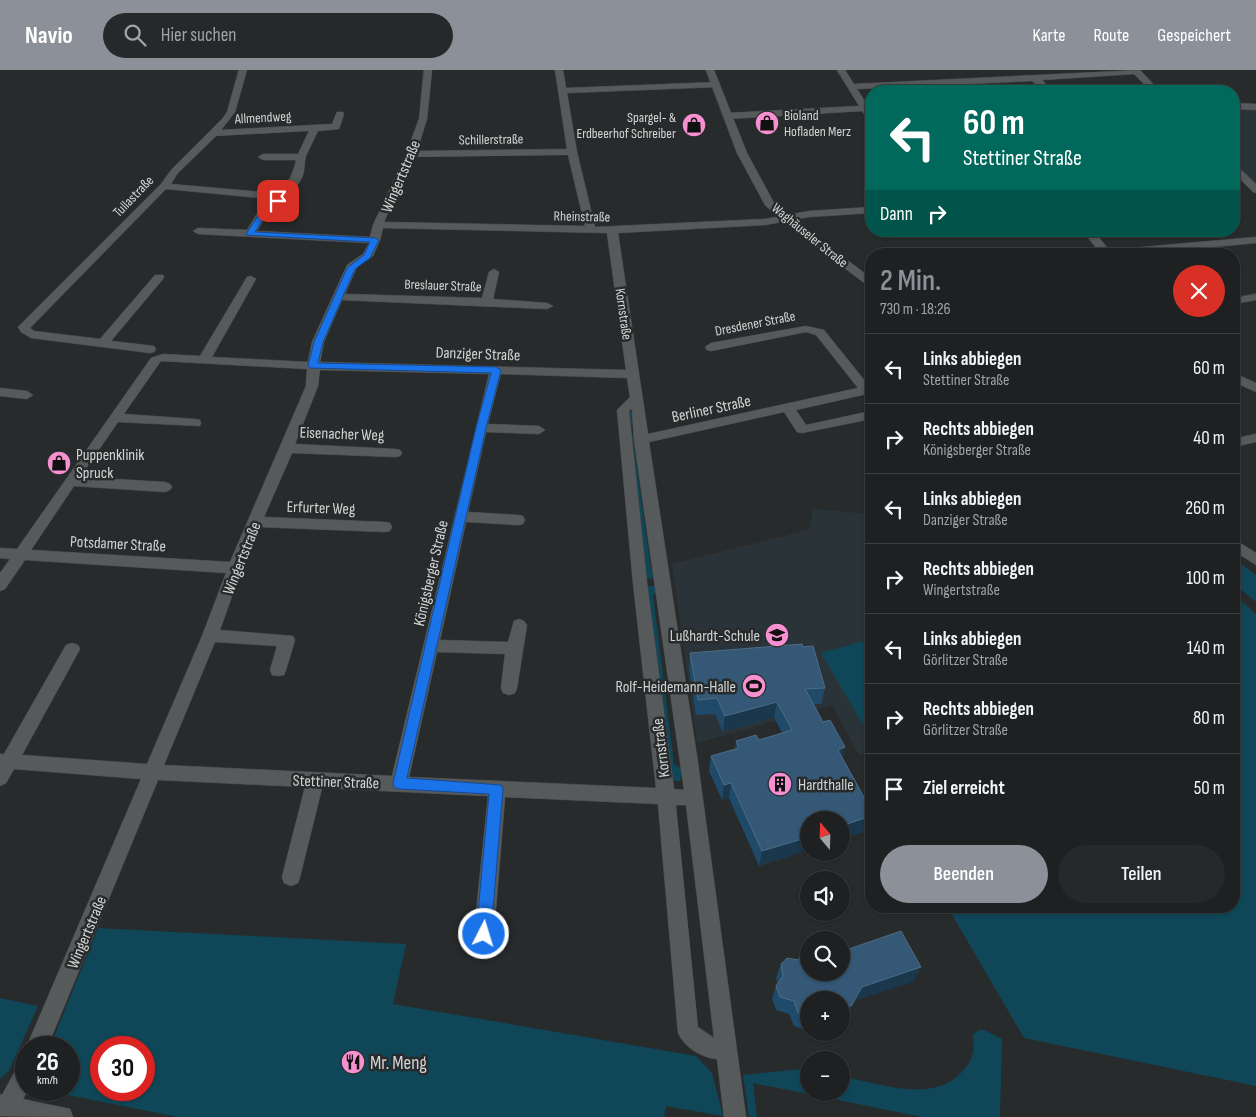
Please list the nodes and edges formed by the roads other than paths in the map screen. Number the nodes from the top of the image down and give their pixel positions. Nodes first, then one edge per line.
1 (243, 70) edge
2 (428, 70) edge
3 (559, 70) edge
4 (710, 70) edge
5 (841, 70) edge
6 (950, 70) edge
7 (1136, 70) edge
8 (1034, 78) junction
9 (958, 82) junction
10 (929, 83) joint
11 (716, 84) junction
12 (891, 85) edge
13 (1042, 85) edge
14 (1150, 85) edge
15 (865, 86) edge
16 (853, 87) junction
17 (562, 91) junction
18 (1240, 106) edge
19 (1256, 107) edge
20 (865, 108) joint
21 (340, 114) dead end
22 (728, 116) junction
23 (315, 128) junction
24 (213, 133) junction
25 (572, 152) junction
26 (411, 154) junction
27 (263, 157) dead end
28 (301, 157) junction
29 (1240, 174) edge
30 (164, 186) junction
31 (1240, 186) edge
32 (1253, 187) edge
33 (270, 200) junction
34 (865, 210) edge
35 (785, 218) junction
36 (378, 225) junction
37 (591, 230) junction
38 (612, 230) junction
39 (198, 231) dead end
40 (250, 234) junction
41 (1092, 237) edge
42 (375, 240) junction
43 (1256, 240) edge
44 (1101, 248) edge
45 (1170, 248) edge
46 (494, 272) dead end
47 (159, 277) dead end
48 (865, 278) edge
49 (251, 279) dead end
50 (1256, 296) edge
51 (338, 297) junction
52 (1240, 300) edge
53 (487, 302) junction
54 (547, 306) dead end
55 (24, 330) joint
56 (103, 343) junction
57 (710, 347) dead end
58 (156, 356) junction
59 (204, 360) junction
60 (313, 366) junction
61 (496, 370) junction
62 (632, 374) junction
63 (1240, 381) edge
64 (865, 385) edge
65 (1256, 388) edge
66 (865, 391) edge
67 (0, 392) edge
68 (27, 394) dead end
69 (636, 398) junction
70 (788, 408) junction
71 (865, 415) edge
72 (115, 418) junction
73 (195, 423) dead end
74 (481, 428) junction
75 (539, 430) dead end
76 (1256, 438) edge
77 (642, 440) junction
78 (1240, 442) edge
79 (287, 448) junction
80 (395, 453) dead end
81 (70, 481) junction
82 (165, 487) dead end
83 (461, 517) junction
84 (518, 520) dead end
85 (256, 522) junction
86 (385, 527) dead end
87 (1240, 548) edge
88 (0, 553) edge
89 (21, 555) junction
90 (1256, 560) edge
91 (235, 568) junction
92 (0, 585) edge
93 (519, 624) dead end
94 (210, 636) junction
95 (432, 646) junction
96 (514, 648) junction
97 (72, 649) dead end
98 (278, 670) dead end
99 (509, 688) dead end
100 (4, 761) edge
101 (152, 772) junction
102 (0, 778) edge
103 (316, 780) junction
104 (399, 783) junction
105 (496, 789) junction
106 (666, 797) junction
107 (693, 798) junction
108 (291, 877) dead end
109 (484, 934) dead end
110 (41, 1036) edge
111 (725, 1050) junction
112 (15, 1088) edge
113 (4, 1105) edge
114 (62, 1117) edge
115 (735, 1117) edge

1 - 24 street, Tullastraße
2 - 26 street, Wingertstraße
3 - 17 street
4 - 11 street, Waghäuseler Straße
5 - 16 street
6 - 9 street
7 - 8 street
7 - 14 street
8 - 9 street
8 - 13 street
9 - 10 street
10 - 12 street
11 - 17 street
11 - 22 street, Waghäuseler Straße
15 - 16 street
16 - 20 street
17 - 25 street
18 - 19 street
20 - 22 street
21 - 23 street, Allmendweg
22 - 35 street, Waghäuseler Straße
23 - 24 street, Allmendweg
23 - 28 street, Allmendweg
24 - 30 street, Tullastraße
25 - 26 street, Schillerstraße
25 - 37 street
26 - 36 street, Wingertstraße
27 - 28 street
28 - 33 street, Allmendweg
29 - 32 street
30 - 33 street
30 - 55 street, Tullastraße
31 - 32 street
33 - 40 street
34 - 35 street, Rheinstraße
35 - 38 street, Rheinstraße
35 - 48 street, Waghäuseler Straße
36 - 37 street, Rheinstraße
36 - 42 street, Wingertstraße
37 - 38 street, Rheinstraße
38 - 62 street, Kornstraße
39 - 40 street
40 - 42 street
41 - 44 street
42 - 51 street, Wingertstraße
43 - 45 street
46 - 53 street
47 - 56 street
49 - 59 street
50 - 52 street
51 - 53 street, Breslauer Straße
51 - 60 street, Wingertstraße
53 - 54 street, Breslauer Straße
55 - 56 street, Danziger Straße
56 - 58 street, Danziger Straße
57 - 64 street, Dresdener Straße
58 - 59 street, Danziger Straße
58 - 72 street
59 - 60 street, Danziger Straße
60 - 61 street, Danziger Straße
60 - 79 street, Wingertstraße
61 - 62 street, Danziger Straße
61 - 74 street, Königsberger Straße
62 - 69 street, Kornstraße
63 - 65 street
66 - 70 street, Berliner Straße
67 - 68 street
69 - 77 street, Kornstraße
69 - 106 street, Kornstraße
70 - 71 street
70 - 77 street, Berliner Straße
72 - 73 street
72 - 81 street
74 - 75 street
74 - 83 street, Königsberger Straße
76 - 78 street
77 - 107 street, Kornstraße
79 - 80 street, Eisenacher Weg
79 - 85 street, Wingertstraße
81 - 82 street
81 - 89 street
83 - 84 street
83 - 95 street, Königsberger Straße
85 - 86 street, Erfurter Weg
85 - 91 street, Wingertstraße
87 - 90 street
88 - 89 street, Potsdamer Straße
89 - 91 street, Potsdamer Straße
89 - 92 street
91 - 94 street, Wingertstraße
93 - 96 street
94 - 98 street
94 - 101 street, Wingertstraße
95 - 96 street
95 - 104 street, Königsberger Straße
96 - 99 street
97 - 100 street
100 - 101 street, Stettiner Straße
100 - 102 street
101 - 103 street, Stettiner Straße
101 - 110 street, Wingertstraße
103 - 104 street, Stettiner Straße
103 - 108 street
104 - 105 street, Stettiner Straße
105 - 106 street, Stettiner Straße
105 - 109 street
106 - 107 street, Stettiner Straße
106 - 111 street, Kornstraße
107 - 111 street, Kornstraße
111 - 115 street, Kornstraße
112 - 113 street
113 - 114 street

